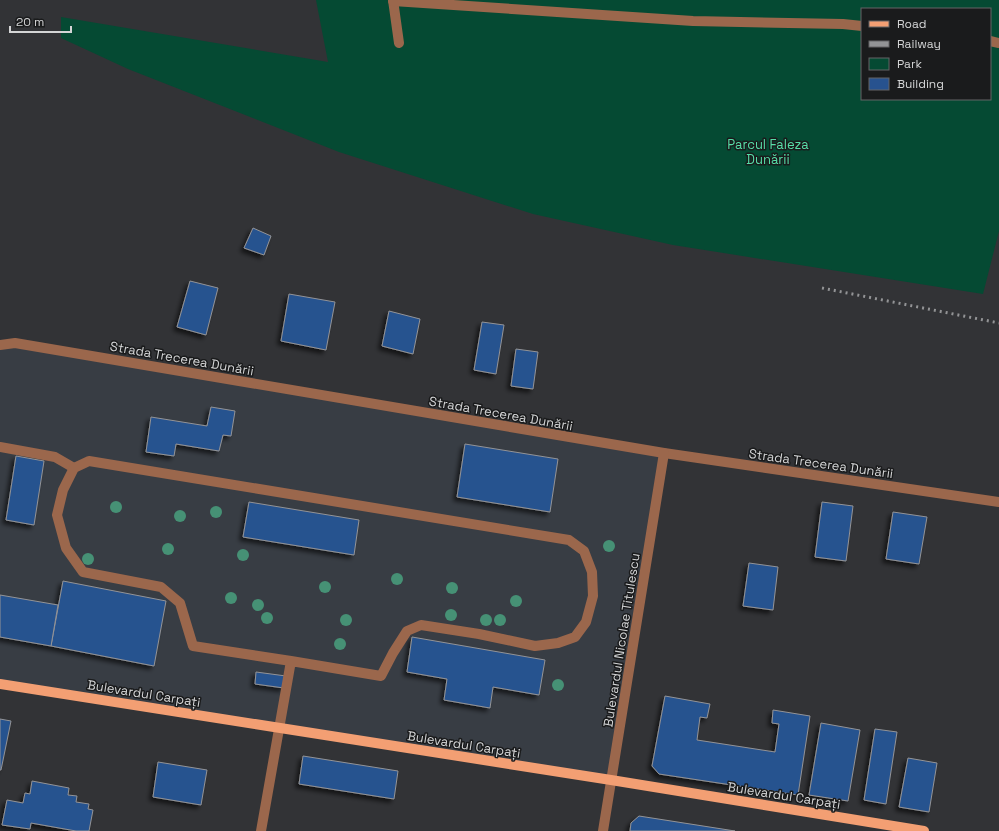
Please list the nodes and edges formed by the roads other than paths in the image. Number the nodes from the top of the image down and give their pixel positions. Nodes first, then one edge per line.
1 (393, 0) edge
2 (861, 26) edge
3 (399, 43) dead end
4 (0, 345) edge
5 (0, 447) edge
6 (664, 454) junction
7 (74, 468) junction
8 (999, 502) edge
9 (291, 661) junction
10 (0, 684) edge
11 (278, 728) junction
12 (611, 780) junction
13 (260, 831) edge
14 (603, 831) edge
15 (924, 831) edge

1 - 2 street
1 - 3 street
4 - 6 street, Strada Trecerea Dunării
5 - 7 street
6 - 8 street, Strada Trecerea Dunării
6 - 12 street, Bulevardul Nicolae Titulescu
7 - 9 street
7 - 9 street
9 - 11 street
10 - 11 main road, Bulevardul Carpați
11 - 12 main road, Bulevardul Carpați
11 - 13 street
12 - 14 street, Bulevardul Nicolae Titulescu
12 - 15 main road, Bulevardul Carpați

